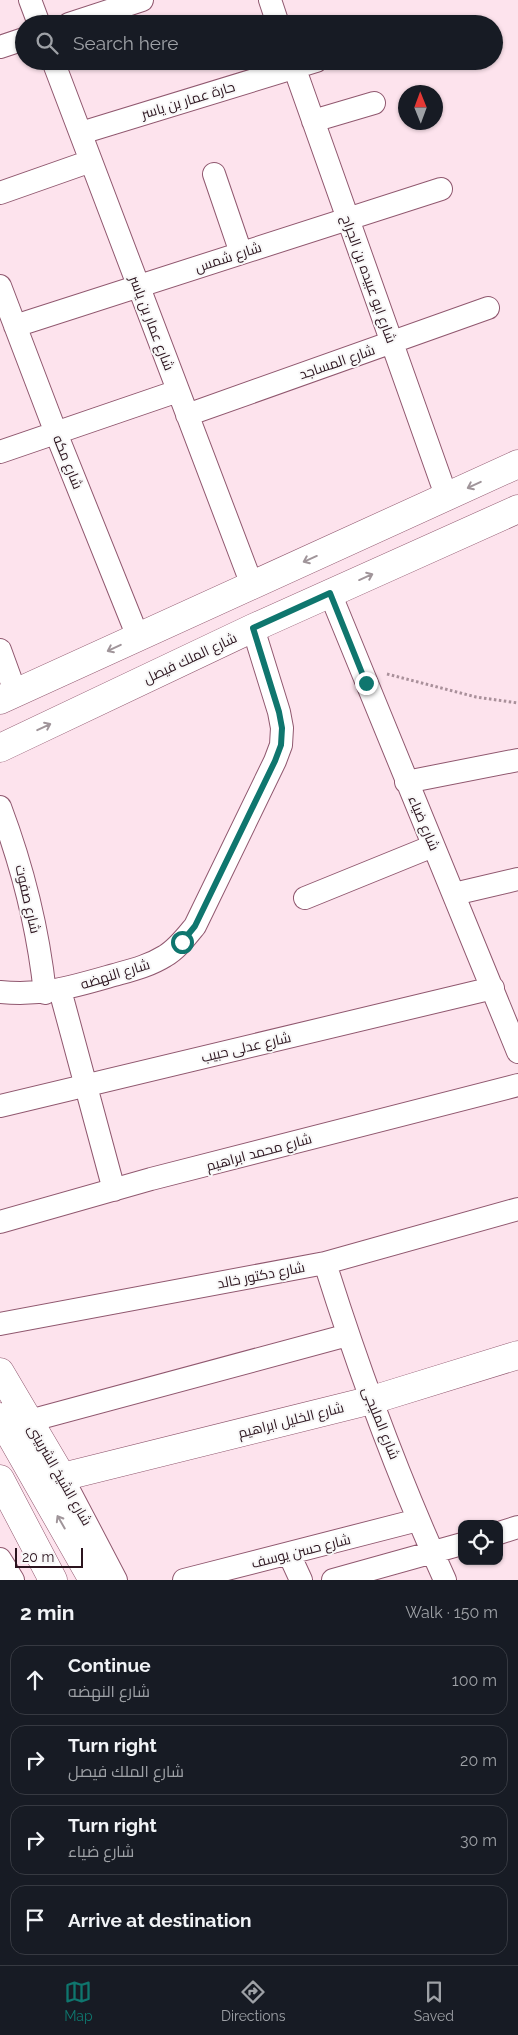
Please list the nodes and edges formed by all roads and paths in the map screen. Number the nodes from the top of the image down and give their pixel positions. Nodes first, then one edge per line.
1 (30, 0) edge
2 (142, 0) edge
3 (270, 0) edge
4 (36, 15) edge
5 (96, 15) edge
6 (275, 15) edge
7 (15, 42) edge
8 (0, 47) edge
9 (56, 70) edge
10 (275, 70) edge
11 (295, 70) edge
12 (374, 103) dead end
13 (313, 122) junction
14 (81, 133) junction
15 (91, 161) junction
16 (214, 174) dead end
17 (441, 189) dead end
18 (0, 193) edge
19 (348, 219) junction
20 (241, 253) junction
21 (0, 286) edge
22 (138, 286) junction
23 (488, 308) dead end
24 (15, 326) junction
25 (392, 342) junction
26 (178, 390) junction
27 (187, 415) junction
28 (56, 433) junction
29 (0, 452) edge
30 (518, 464) edge
31 (447, 498) junction
32 (518, 509) edge
33 (252, 585) junction
34 (330, 593) junction
35 (253, 628) junction
36 (138, 637) junction
37 (0, 650) edge
38 (360, 667) junction
39 (8, 697) edge
40 (518, 702) edge
41 (0, 748) edge
42 (518, 760) edge
43 (406, 782) junction
44 (0, 807) edge
45 (433, 846) junction
46 (518, 879) edge
47 (454, 894) junction
48 (305, 898) dead end
49 (493, 988) junction
50 (0, 992) edge
51 (53, 992) junction
52 (512, 1018) edge
53 (518, 1052) edge
54 (518, 1085) edge
55 (86, 1086) junction
56 (0, 1106) edge
57 (114, 1190) junction
58 (518, 1209) edge
59 (0, 1222) edge
60 (325, 1263) junction
61 (0, 1324) edge
62 (348, 1335) junction
63 (518, 1355) edge
64 (0, 1372) edge
65 (372, 1400) junction
66 (0, 1417) edge
67 (28, 1421) junction
68 (62, 1477) junction
69 (0, 1479) edge
70 (418, 1520) junction
71 (518, 1527) edge
72 (503, 1532) edge
73 (458, 1545) edge
74 (289, 1554) junction
75 (433, 1554) junction
76 (0, 1559) edge
77 (13, 1580) edge
78 (53, 1580) edge
79 (93, 1580) edge
80 (116, 1580) edge
81 (184, 1580) edge
82 (301, 1580) edge
83 (333, 1580) edge
84 (445, 1580) edge

1 - 4 street
2 - 5 street
3 - 6 street
7 - 8 street
9 - 14 street, شارع عمار بن ياسر
10 - 14 street, حارة عمار بن ياسر
11 - 13 street, شارع ابو عبيده بن الجراح
12 - 13 street
13 - 19 street, شارع ابو عبيده بن الجراح
14 - 15 street, شارع عمار بن ياسر
15 - 18 street
15 - 22 street, شارع عمار بن ياسر
16 - 20 street
17 - 19 street, شارع شمس
19 - 20 street, شارع شمس
19 - 25 street, شارع ابو عبيده بن الجراح
20 - 22 street, شارع شمس
21 - 24 street, شارع مكه
22 - 24 street, شارع شمس
22 - 26 street, شارع عمار بن ياسر
23 - 25 street, شارع المساجد
24 - 28 street, شارع مكه
25 - 27 street, شارع المساجد
25 - 31 street, شارع ابو عبيده بن الجراح
26 - 27 street, شارع عمار بن ياسر
26 - 28 street
27 - 33 street, شارع عمار بن ياسر
28 - 29 street
28 - 36 street, شارع مكه
30 -> 31 main road
31 -> 33 main road
34 -> 32 main road, شارع الملك فيصل
33 - 36 main road
34 - 35 main road, شارع الملك فيصل
34 - 38 street, شارع ضياء
41 -> 35 main road, شارع الملك فيصل
35 - 51 street, شارع النهضه
36 -> 39 main road
37 - 39 street
38 - 40 path
38 - 43 street, شارع ضياء
42 - 43 street
43 - 45 street, شارع ضياء
44 - 51 street, شارع صفوت
45 - 47 street, شارع ضياء
45 - 48 street
46 - 47 street
47 - 49 street, شارع ضياء
49 - 52 street, شارع ضياء
49 - 55 street, شارع عدلى حبيب
50 - 51 street, شارع النهضه
51 - 55 street, شارع صفوت
52 - 53 street, شارع ضياء
54 - 57 street, شارع محمد ابراهيم
55 - 56 street, شارع عدلى حبيب
55 - 57 street, شارع صفوت
57 - 59 street, شارع محمد ابراهيم
58 - 60 street, شارع دكتور خالد
60 - 61 street, شارع دكتور خالد
60 - 62 street, شارع المليجى
62 - 65 street, شارع المليجى
62 - 67 street
63 - 65 main road, شارع الخليل ابراهيم
64 - 67 main road, شارع الشيخ الشربينى
65 - 68 main road, شارع الخليل ابراهيم
65 - 70 street, شارع المليجى
79 -> 66 main road
67 - 68 main road, شارع الشيخ الشربينى
68 - 80 street, شارع الشيخ الشربينى
69 - 78 main road
70 - 74 street, شارع حسن يوسف
70 - 75 street, شارع المليجى
71 - 72 street
73 - 75 street
74 - 81 street, شارع حسن يوسف
74 - 82 street
75 - 83 street
75 - 84 street, شارع المليجى
76 - 77 street

